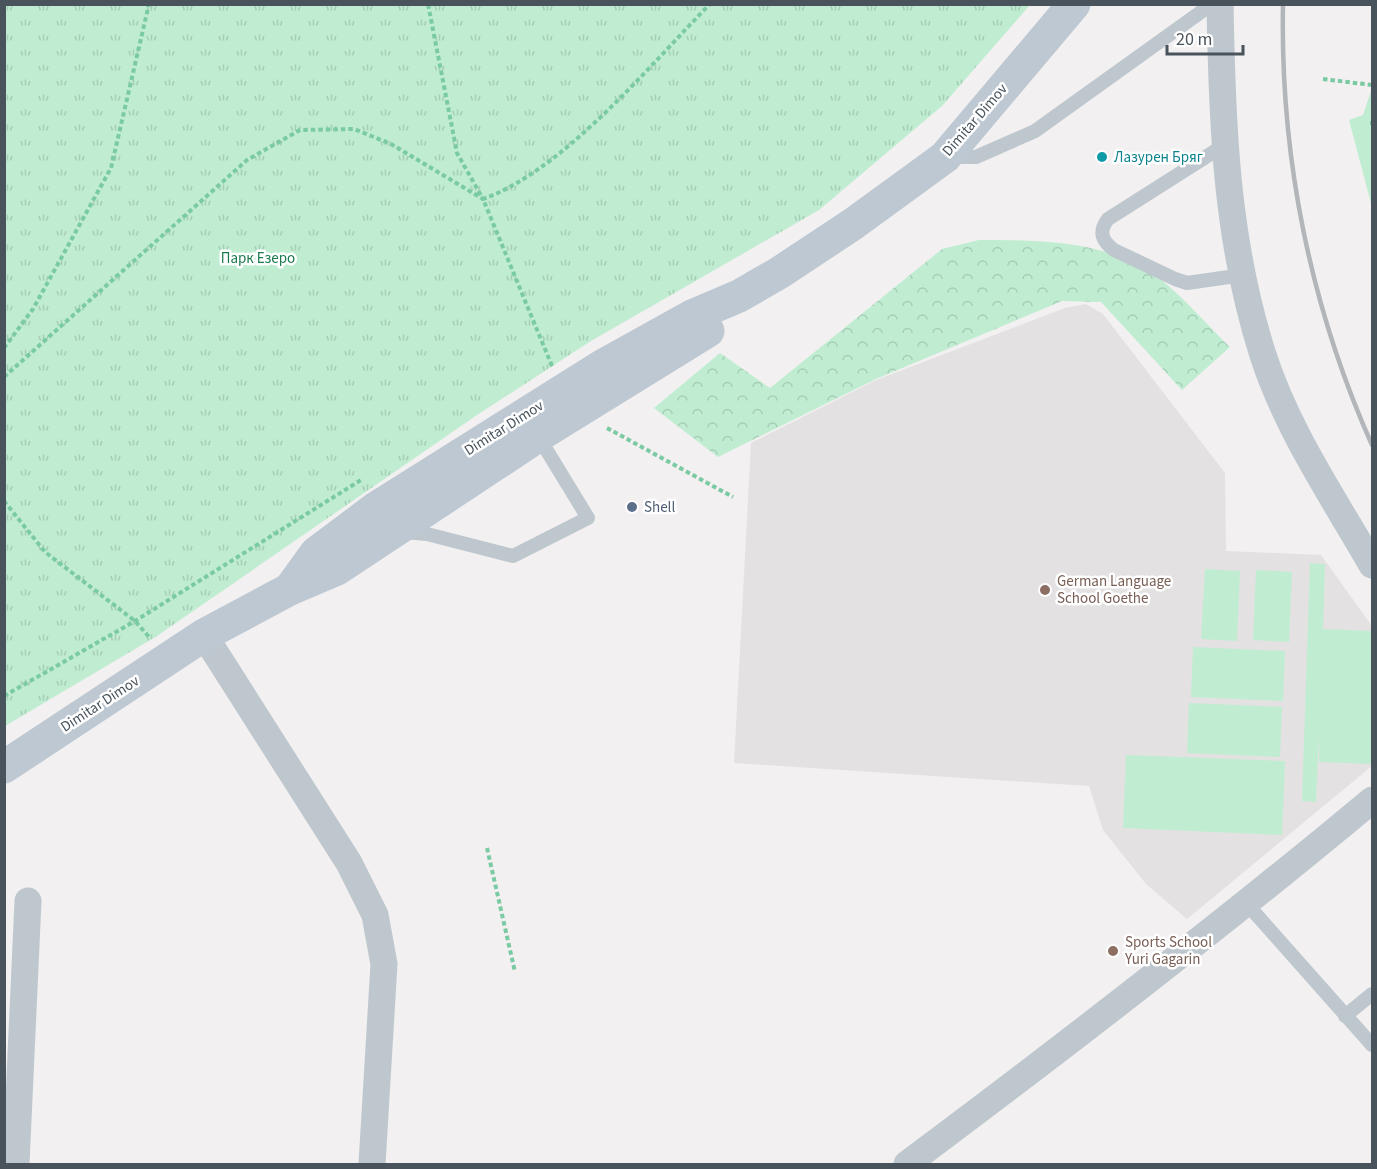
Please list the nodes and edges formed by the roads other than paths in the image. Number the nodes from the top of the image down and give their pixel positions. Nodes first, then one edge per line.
1 (1074, 4) edge
2 (1212, 4) edge
3 (1220, 4) edge
4 (1223, 146) junction
5 (945, 157) junction
6 (1243, 275) junction
7 (739, 296) junction
8 (538, 436) junction
9 (393, 531) junction
10 (1372, 564) edge
11 (290, 589) junction
12 (204, 635) junction
13 (4, 767) edge
14 (1372, 800) edge
15 (28, 901) dead end
16 (1247, 904) junction
17 (1372, 994) edge
18 (1345, 1016) junction
19 (1372, 1045) edge
20 (16, 1164) edge
21 (372, 1164) edge
22 (907, 1164) edge

1 - 5 main road, Dimitar Dimov
2 - 5 lane
3 - 4 street
4 - 6 street
4 - 6 lane
5 - 7 main road, Dimitar Dimov
6 - 10 street
7 - 8 main road, Dimitar Dimov
7 - 11 main road, Dimitar Dimov
8 - 9 main road, Dimitar Dimov
8 - 9 lane
9 - 11 main road, Dimitar Dimov
11 - 12 main road, Dimitar Dimov
12 - 13 main road, Dimitar Dimov
12 - 21 street
14 - 16 street
15 - 20 street
16 - 18 lane
16 - 22 street
17 - 18 lane
18 - 19 lane

